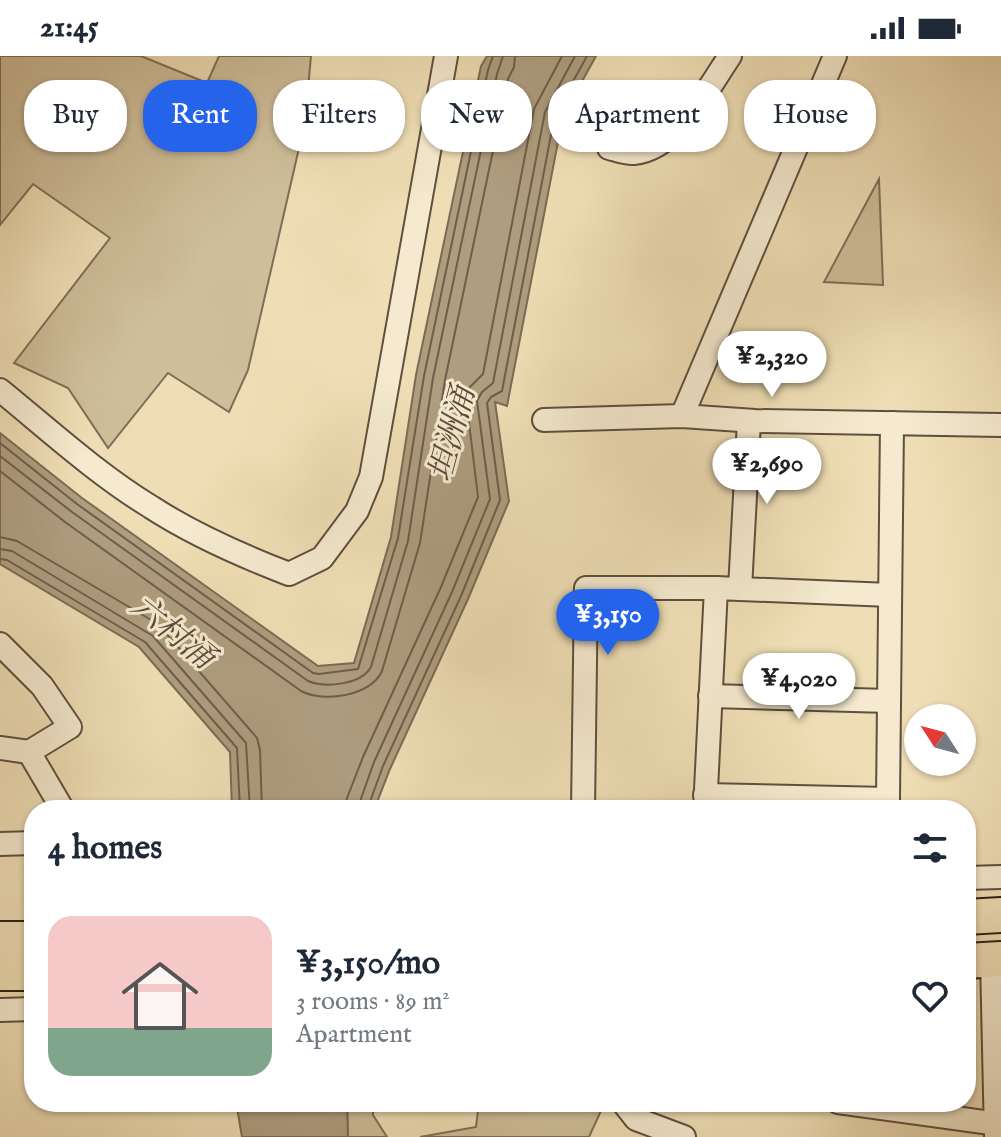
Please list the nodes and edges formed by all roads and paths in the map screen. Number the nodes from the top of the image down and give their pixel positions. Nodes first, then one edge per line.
1 (446, 56) edge
2 (730, 56) edge
3 (835, 56) edge
4 (713, 80) edge
5 (0, 390) edge
6 (682, 416) junction
7 (544, 420) dead end
8 (749, 421) junction
9 (892, 423) junction
10 (1001, 425) edge
11 (716, 588) junction
12 (740, 589) junction
13 (890, 595) junction
14 (0, 644) edge
15 (710, 696) junction
16 (889, 701) junction
17 (0, 748) edge
18 (29, 752) junction
19 (57, 800) edge
20 (583, 800) edge
21 (705, 800) edge
22 (888, 800) edge
23 (24, 843) edge
24 (0, 844) edge
25 (1001, 877) edge
26 (976, 878) edge
27 (1001, 915) edge
28 (976, 916) edge
29 (0, 939) edge
30 (24, 939) edge
31 (987, 960) edge
32 (0, 973) edge
33 (24, 973) edge
34 (24, 1009) edge
35 (0, 1010) edge
36 (630, 1112) edge
37 (884, 1112) edge
38 (953, 1127) edge
39 (998, 1130) edge
40 (684, 1137) edge

1 - 5 street
2 - 4 street
3 - 6 street
6 - 7 street
6 - 8 street
8 - 9 street
8 - 12 street
9 - 10 street
9 - 13 street
11 - 12 street
11 - 15 street
11 - 20 street
12 - 13 street
13 - 16 street
14 - 18 street
15 - 16 street
15 - 21 street
16 - 22 street
17 - 18 street
18 - 19 street
23 - 24 street
25 - 26 street
27 - 28 main road
29 - 30 main road
31 - 39 street
32 - 33 main road
34 - 35 street
36 - 40 street
37 - 38 street
38 - 39 street

